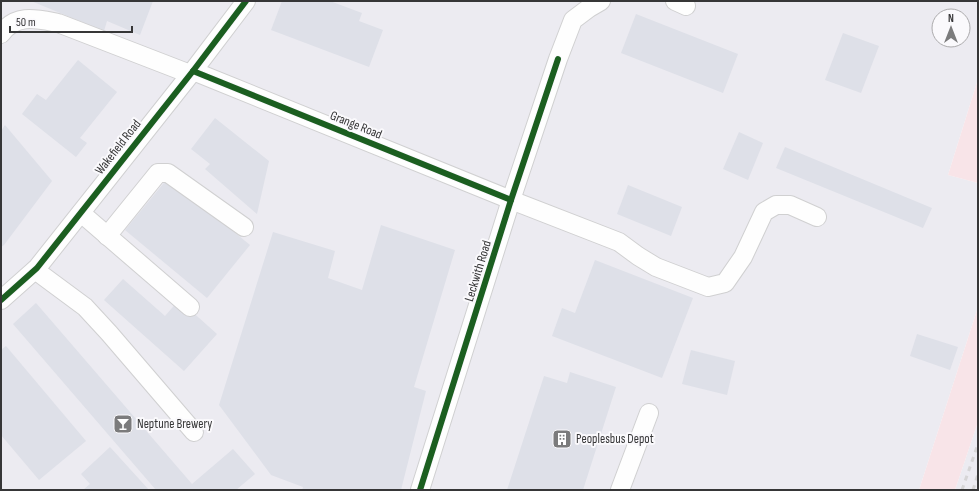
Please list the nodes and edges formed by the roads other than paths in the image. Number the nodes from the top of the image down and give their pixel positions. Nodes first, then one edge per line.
1 (246, 1) edge
2 (601, 1) edge
3 (1, 34) edge
4 (192, 72) junction
5 (511, 200) junction
6 (81, 213) junction
7 (817, 217) dead end
8 (244, 227) dead end
9 (107, 236) junction
10 (35, 270) junction
11 (1, 300) edge
12 (190, 307) dead end
13 (649, 413) dead end
14 (194, 432) dead end
15 (420, 490) edge
16 (620, 490) edge

1 - 4 street, Wakefield Road
2 - 5 street, Leckwith Road
3 - 4 street, Grange Road
4 - 5 street, Grange Road
4 - 6 street, Wakefield Road
5 - 7 street, Grange Road
5 - 15 street, Leckwith Road
6 - 9 street
6 - 10 street, Wakefield Road
8 - 9 street
9 - 12 street
10 - 11 street, Wakefield Road
10 - 14 street
13 - 16 street

